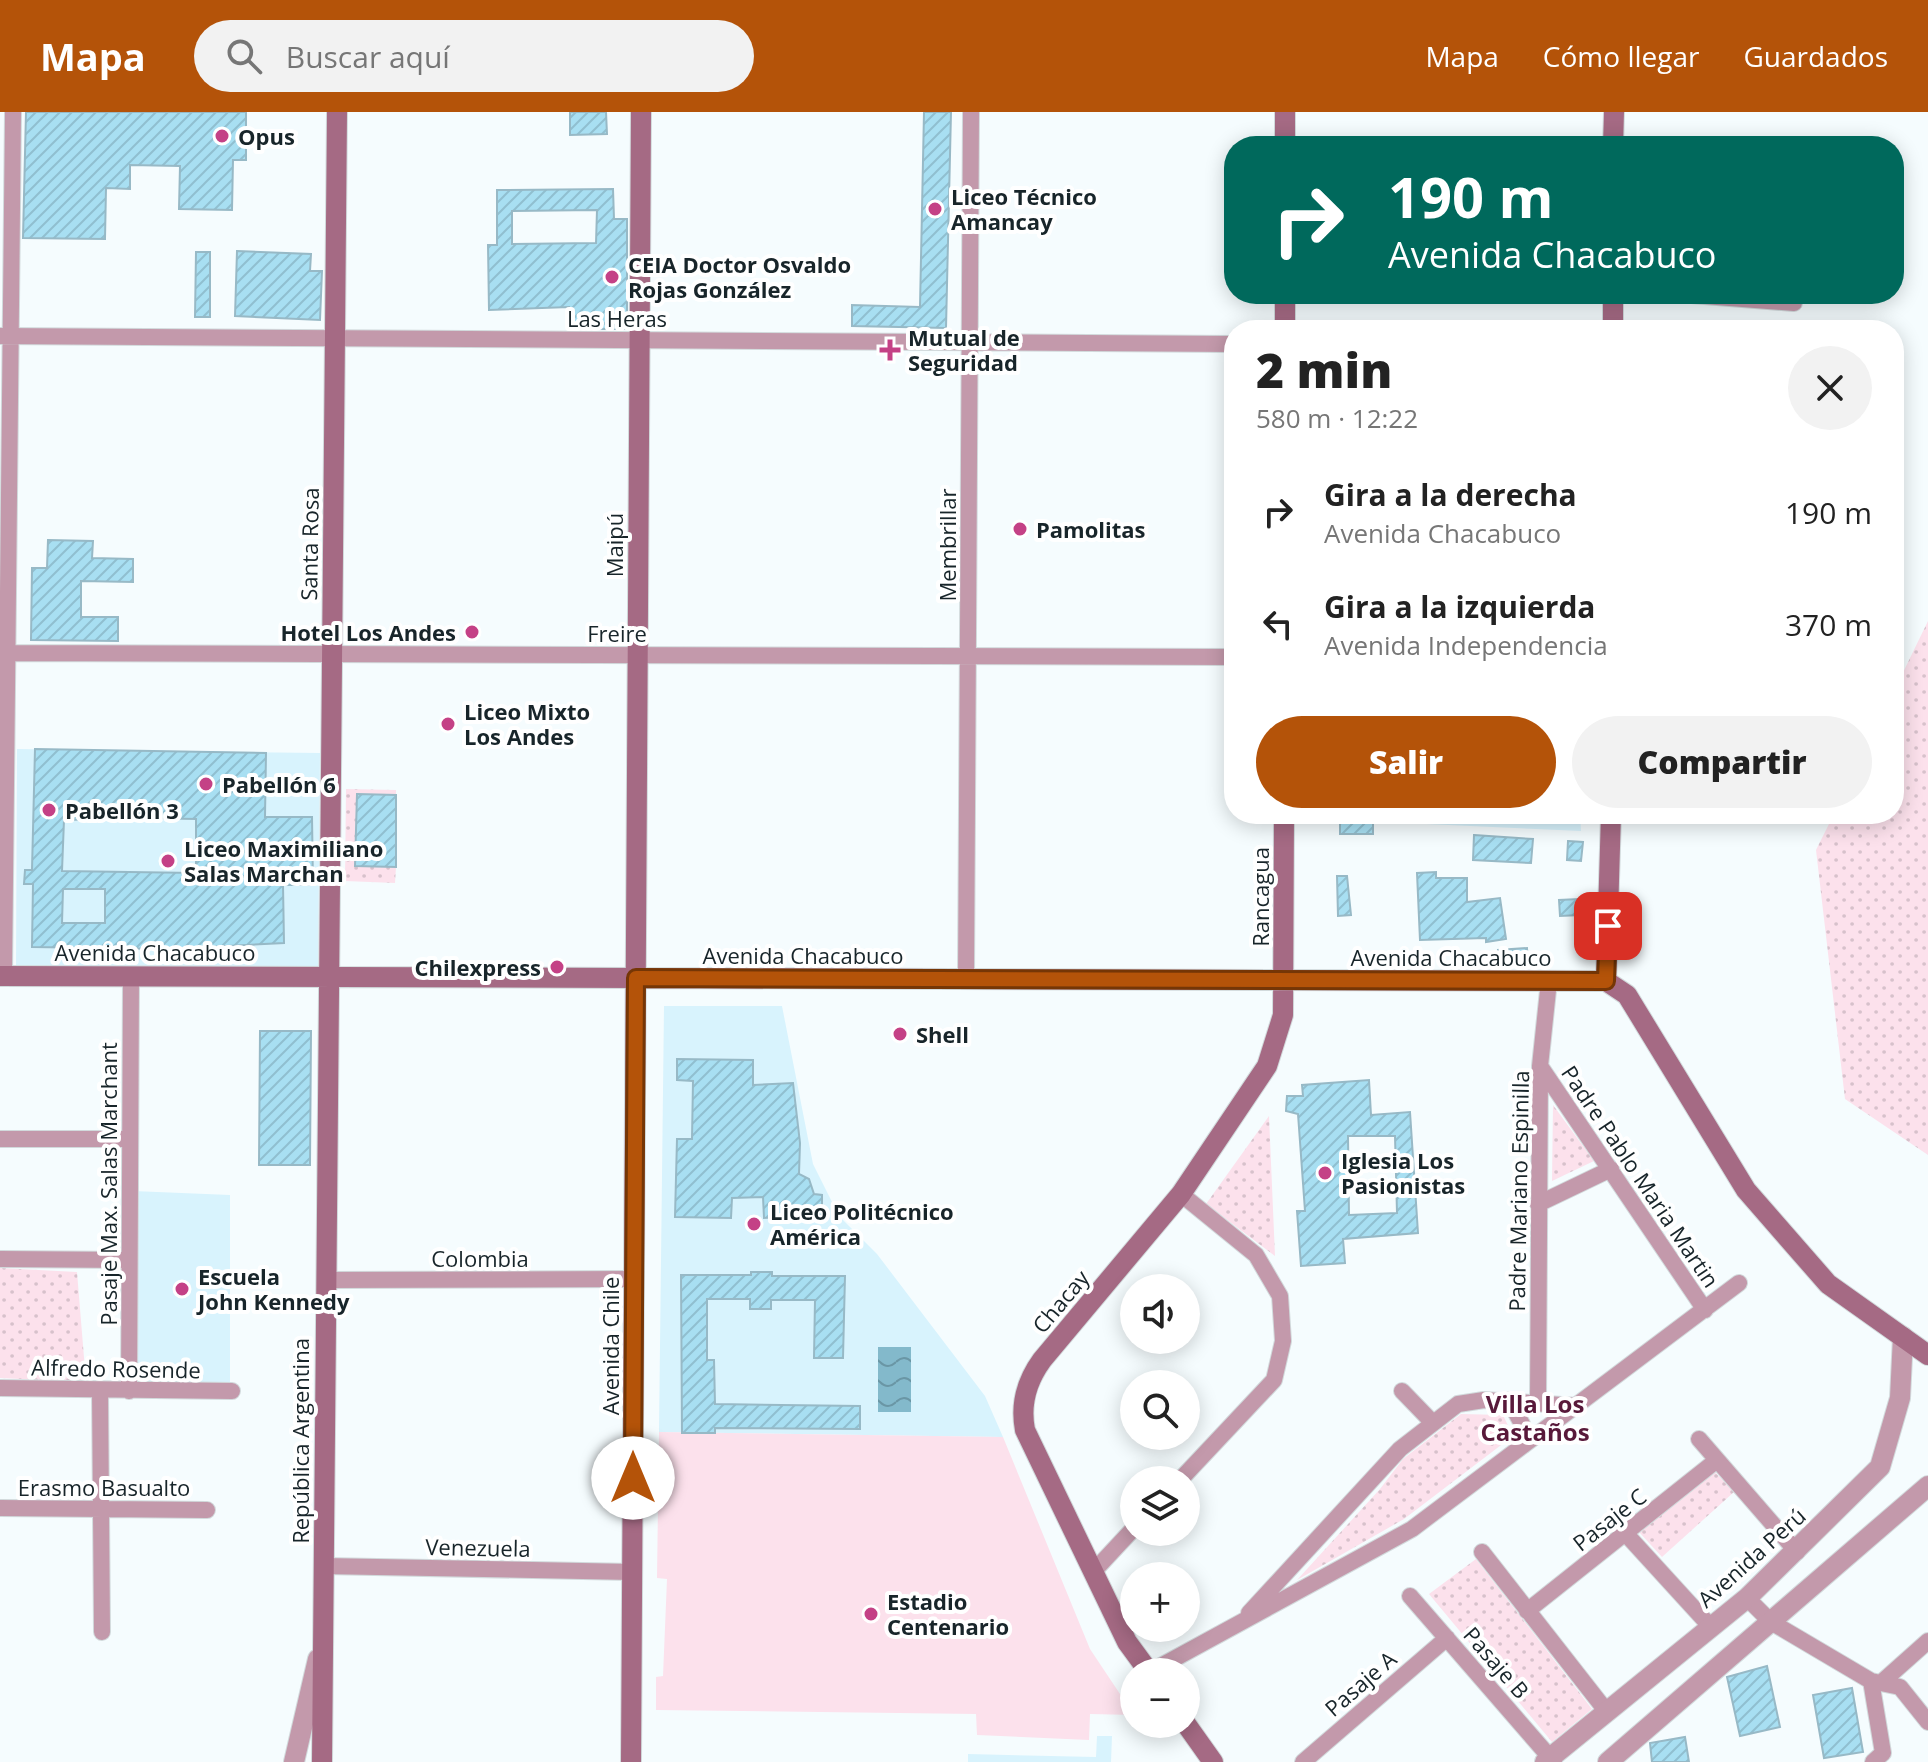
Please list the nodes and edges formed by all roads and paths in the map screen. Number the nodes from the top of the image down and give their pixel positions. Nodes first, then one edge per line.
1 (13, 112) edge
2 (337, 112) edge
3 (641, 112) edge
4 (971, 112) edge
5 (1285, 112) edge
6 (1614, 112) edge
7 (1285, 136) edge
8 (1613, 136) edge
9 (6, 336) edge
10 (335, 338) junction
11 (639, 340) junction
12 (970, 343) junction
13 (1224, 344) edge
14 (4, 653) edge
15 (332, 654) junction
16 (638, 655) junction
17 (968, 656) junction
18 (1224, 657) edge
19 (1284, 824) edge
20 (1611, 824) edge
21 (2, 976) edge
22 (131, 976) junction
23 (328, 977) junction
24 (636, 978) junction
25 (966, 979) junction
26 (1284, 980) junction
27 (1549, 981) junction
28 (1606, 981) junction
29 (1540, 1066) junction
30 (0, 1139) edge
31 (130, 1139) junction
32 (1611, 1169) junction
33 (1181, 1194) junction
34 (1538, 1204) junction
35 (0, 1259) edge
36 (129, 1260) junction
37 (634, 1279) junction
38 (326, 1280) junction
39 (1739, 1283) dead end
40 (1705, 1310) junction
41 (1903, 1337) junction
42 (1928, 1340) edge
43 (1928, 1355) edge
44 (0, 1388) edge
45 (100, 1391) junction
46 (129, 1391) junction
47 (232, 1391) dead end
48 (1402, 1391) dead end
49 (1509, 1400) junction
50 (1538, 1403) junction
51 (1577, 1406) junction
52 (1433, 1423) junction
53 (1699, 1439) dead end
54 (1524, 1445) junction
55 (1717, 1460) junction
56 (1193, 1466) edge
57 (1928, 1486) edge
58 (0, 1508) edge
59 (101, 1510) junction
60 (207, 1510) dead end
61 (1626, 1534) junction
62 (1120, 1543) edge
63 (1482, 1552) dead end
64 (1797, 1552) junction
65 (324, 1566) junction
66 (1094, 1571) junction
67 (632, 1572) junction
68 (1410, 1596) dead end
69 (1747, 1598) junction
70 (1527, 1611) junction
71 (1771, 1622) junction
72 (1240, 1623) junction
73 (1710, 1626) junction
74 (102, 1632) dead end
75 (1447, 1638) junction
76 (323, 1639) junction
77 (1928, 1641) edge
78 (1139, 1658) edge
79 (1176, 1658) edge
80 (1876, 1681) junction
81 (1607, 1712) junction
82 (1928, 1722) edge
83 (1196, 1738) edge
84 (1550, 1760) edge
85 (294, 1762) edge
86 (322, 1762) edge
87 (631, 1762) edge
88 (1213, 1762) edge
89 (1303, 1762) edge
90 (1608, 1762) edge
91 (1873, 1762) edge

1 - 9 street
2 - 10 main road, Santa Rosa
3 - 11 main road, Maipú
4 - 12 street, Membrillar
5 - 7 main road
6 - 8 main road
9 - 10 street, Las Heras
9 - 14 street
10 - 11 street, Las Heras
10 - 15 main road, Santa Rosa
11 - 12 street, Las Heras
11 - 16 main road, Maipú
12 - 13 street, Las Heras
12 - 17 street, Membrillar
14 - 15 street, Freire
14 - 21 street
15 - 16 street, Freire
15 - 23 main road, Santa Rosa
16 - 17 street, Freire
16 - 24 main road, Maipú
17 - 18 street, Freire
17 - 25 street, Membrillar
19 - 26 main road, Rancagua
20 - 28 main road
21 - 22 main road, Avenida Chacabuco
22 - 23 main road, Avenida Chacabuco
22 - 31 street, Pasaje Max. Salas Marchant
23 - 24 main road, Avenida Chacabuco
23 - 38 main road, República Argentina
24 - 25 main road, Avenida Chacabuco
24 - 37 main road, Avenida Chile
25 - 26 main road, Avenida Chacabuco
26 - 27 main road, Avenida Chacabuco
26 - 33 main road, Chacay
27 - 28 main road, Avenida Chacabuco
27 - 29 street, Padre Mariano Espinilla
28 - 41 main road
29 - 32 street, Padre Pablo Maria Martin
29 - 34 street, Padre Mariano Espinilla
30 - 31 street
31 - 36 street, Pasaje Max. Salas Marchant
32 - 34 street
32 - 40 street, Padre Pablo Maria Martin
33 - 56 street
33 - 66 main road, Chacay
34 - 50 street, Padre Mariano Espinilla
35 - 36 street
36 - 46 street, Pasaje Max. Salas Marchant
37 - 38 street, Colombia
37 - 67 main road, Avenida Chile
38 - 65 main road, República Argentina
39 - 40 street
40 - 51 street
41 - 42 street
41 - 43 main road
41 - 64 street, Avenida Perú
44 - 45 street, Alfredo Rosende
45 - 46 street, Alfredo Rosende
45 - 59 street
46 - 47 street, Alfredo Rosende
48 - 52 street
49 - 50 street
49 - 52 street
49 - 54 street
50 - 51 street
51 - 54 street
52 - 72 street
53 - 55 street
54 - 72 street
55 - 61 street, Pasaje C
55 - 64 street
57 - 71 street
58 - 59 street, Erasmo Basualto
59 - 60 street, Erasmo Basualto
59 - 74 street
61 - 70 street, Pasaje C
61 - 73 street
62 - 66 street
63 - 70 street
64 - 69 street, Avenida Perú
65 - 67 street, Venezuela
65 - 76 main road, República Argentina
66 - 78 main road, Chacay
67 - 87 main road, Avenida Chile
68 - 75 street, Pasaje B
69 - 71 street
69 - 73 street, Avenida Perú
70 - 81 street
71 - 80 street
71 - 90 street
72 - 79 street
73 - 81 street, Avenida Perú
75 - 84 street, Pasaje B
75 - 89 street, Pasaje A
76 - 85 street
76 - 86 main road, República Argentina
77 - 80 street
80 - 82 street
80 - 91 street
81 - 84 street, Avenida Perú
83 - 88 main road

